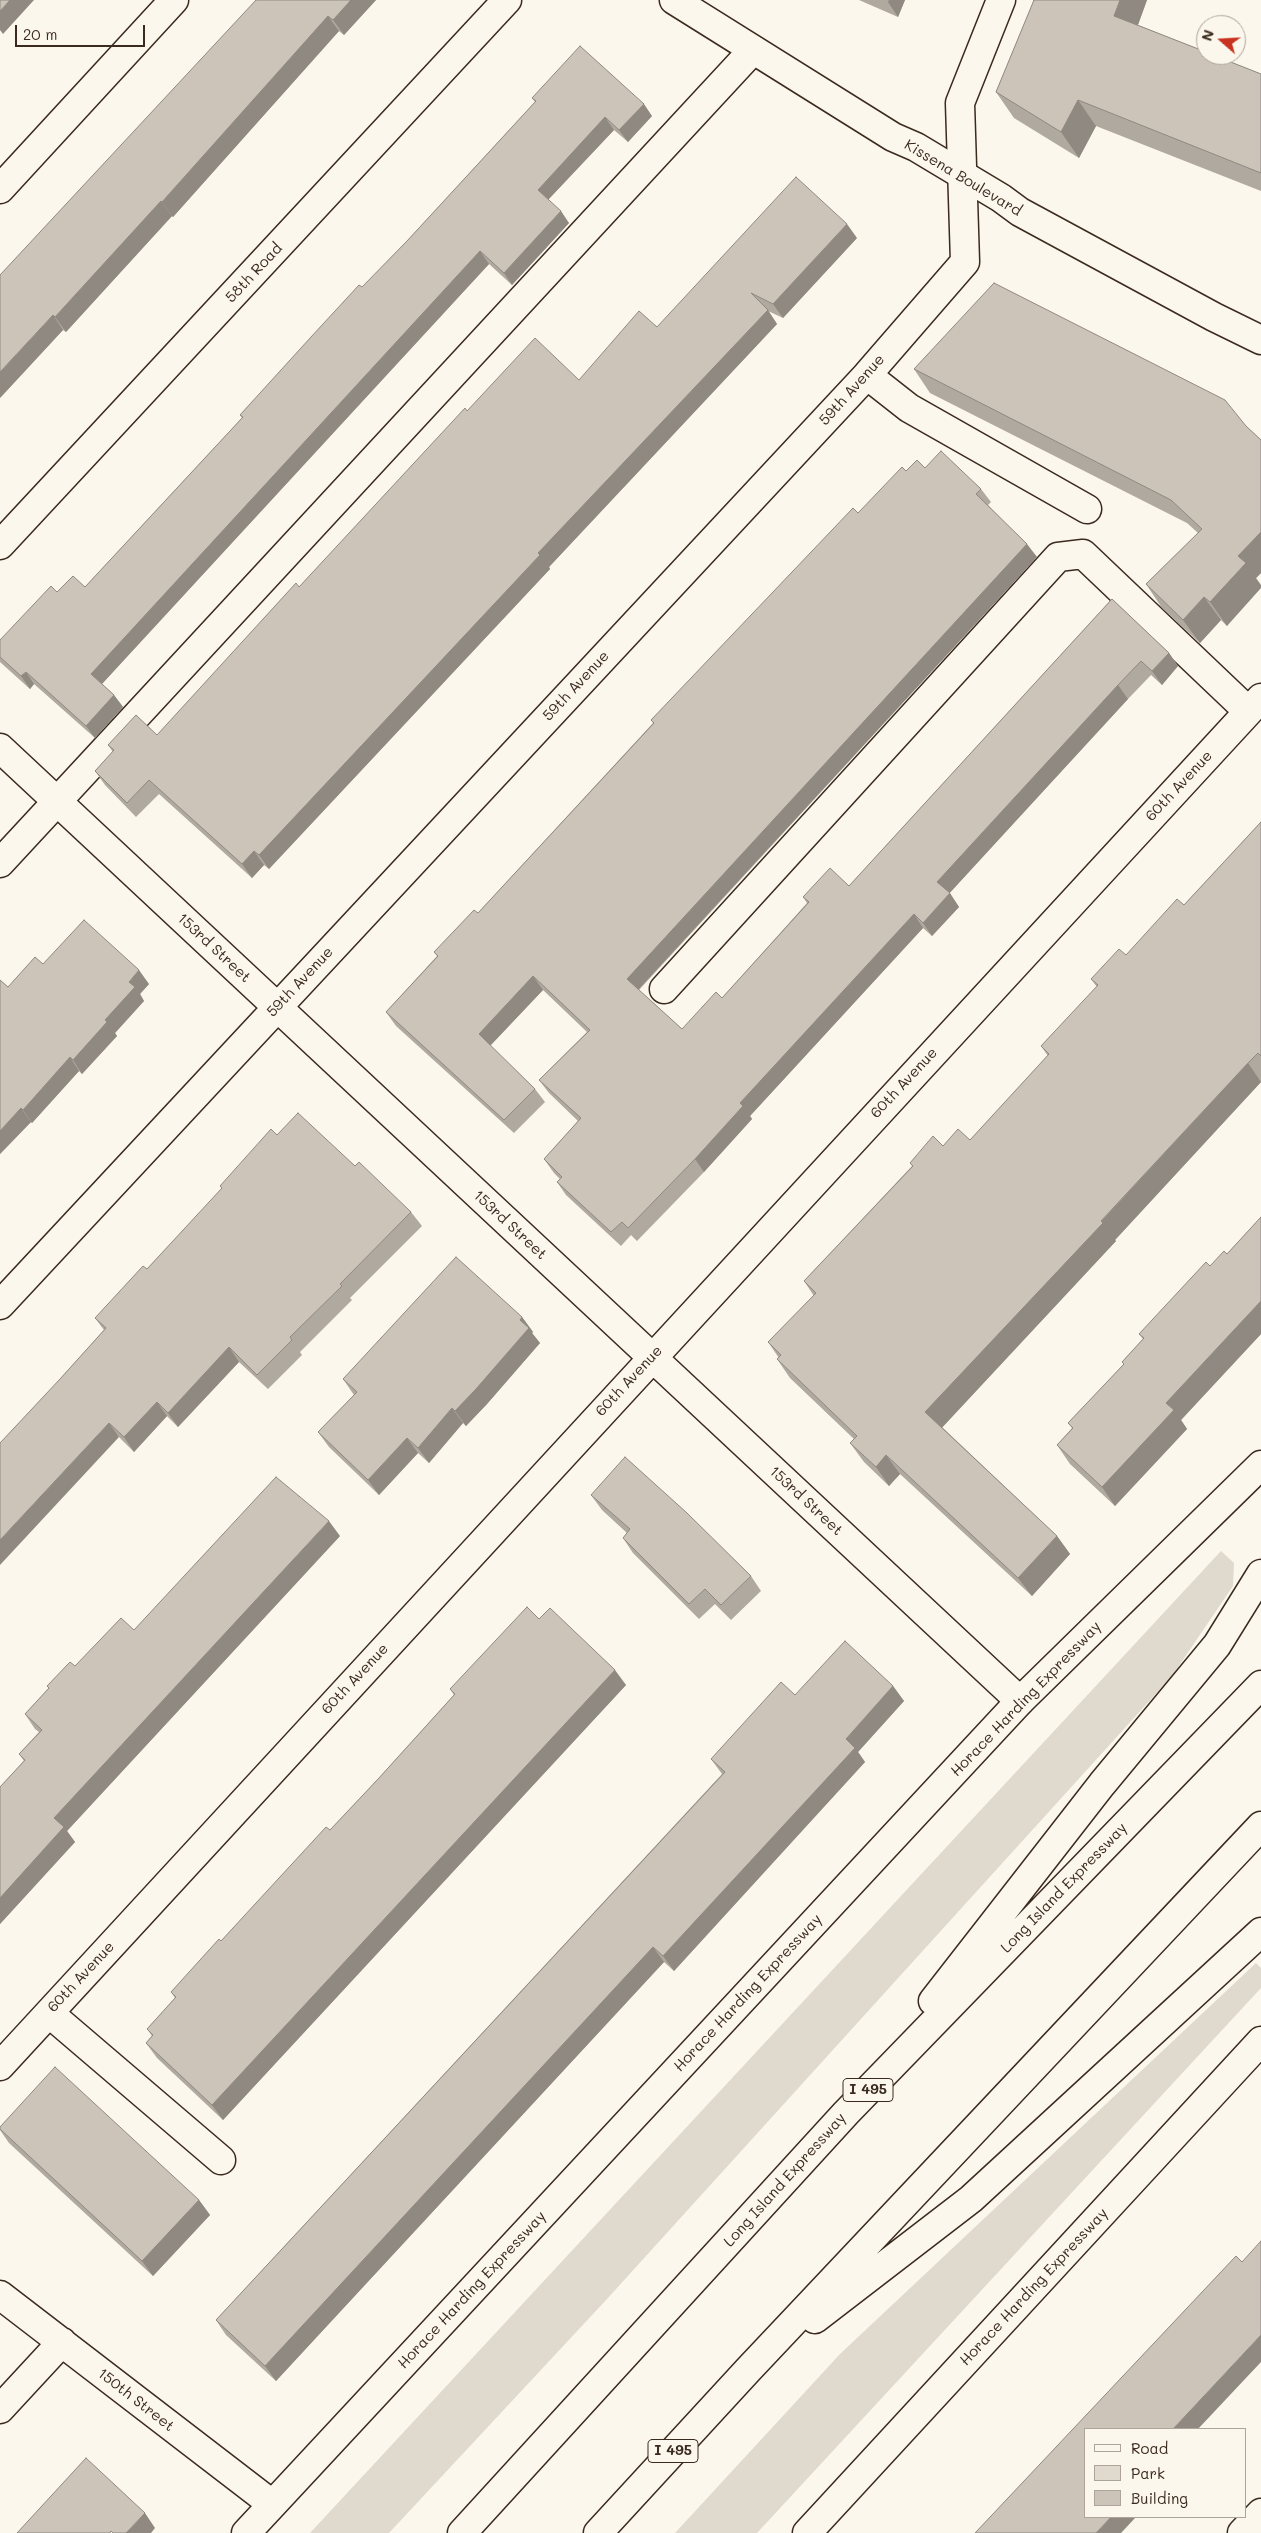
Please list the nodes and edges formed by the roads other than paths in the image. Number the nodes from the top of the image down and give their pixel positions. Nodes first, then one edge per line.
1 (174, 0) edge
2 (507, 0) edge
3 (674, 0) edge
4 (1002, 0) edge
5 (753, 50) junction
6 (960, 175) junction
7 (0, 189) edge
8 (1261, 340) edge
9 (867, 375) junction
10 (1087, 509) dead end
11 (0, 545) edge
12 (1255, 704) edge
13 (0, 748) edge
14 (57, 802) junction
15 (0, 863) edge
16 (664, 989) dead end
17 (277, 1007) junction
18 (0, 1305) edge
19 (651, 1357) junction
20 (1261, 1465) edge
21 (1261, 1574) edge
22 (1261, 1685) edge
23 (1020, 1701) junction
24 (1261, 1826) edge
25 (1261, 1932) edge
26 (49, 2013) junction
27 (1261, 2041) edge
28 (0, 2066) edge
29 (846, 2113) junction
30 (221, 2160) dead end
31 (0, 2295) edge
32 (62, 2342) junction
33 (748, 2370) junction
34 (0, 2409) edge
35 (272, 2504) junction
36 (1261, 2513) edge
37 (246, 2533) edge
38 (462, 2533) edge
39 (598, 2533) edge
40 (807, 2533) edge
41 (1242, 2533) edge

1 - 7 main road
2 - 11 main road, 58th Road
3 - 5 main road, Kissena Boulevard
4 - 6 main road, 59th Avenue
5 - 6 main road, Kissena Boulevard
5 - 14 main road
6 - 8 main road, Kissena Boulevard
6 - 9 main road, 59th Avenue
9 - 10 main road
9 - 17 main road, 59th Avenue
12 - 16 main road
12 - 19 main road, 60th Avenue
13 - 14 main road, 153rd Street
14 - 15 main road
14 - 17 main road, 153rd Street
17 - 18 main road, 59th Avenue
17 - 19 main road, 153rd Street
19 - 23 main road, 153rd Street
19 - 26 main road, 60th Avenue
20 - 23 main road, Horace Harding Expressway
21 - 29 main road
22 - 29 main road, Long Island Expressway / I 495
23 - 35 main road, Horace Harding Expressway
24 - 33 main road, I 495
25 - 33 main road
26 - 28 main road, 60th Avenue
26 - 30 main road
27 - 40 main road, Horace Harding Expressway
29 - 38 main road, Long Island Expressway / I 495
31 - 32 main road, 150th Street
32 - 34 main road
32 - 35 main road, 150th Street
33 - 39 main road, I 495
35 - 37 main road, Horace Harding Expressway
36 - 41 main road

